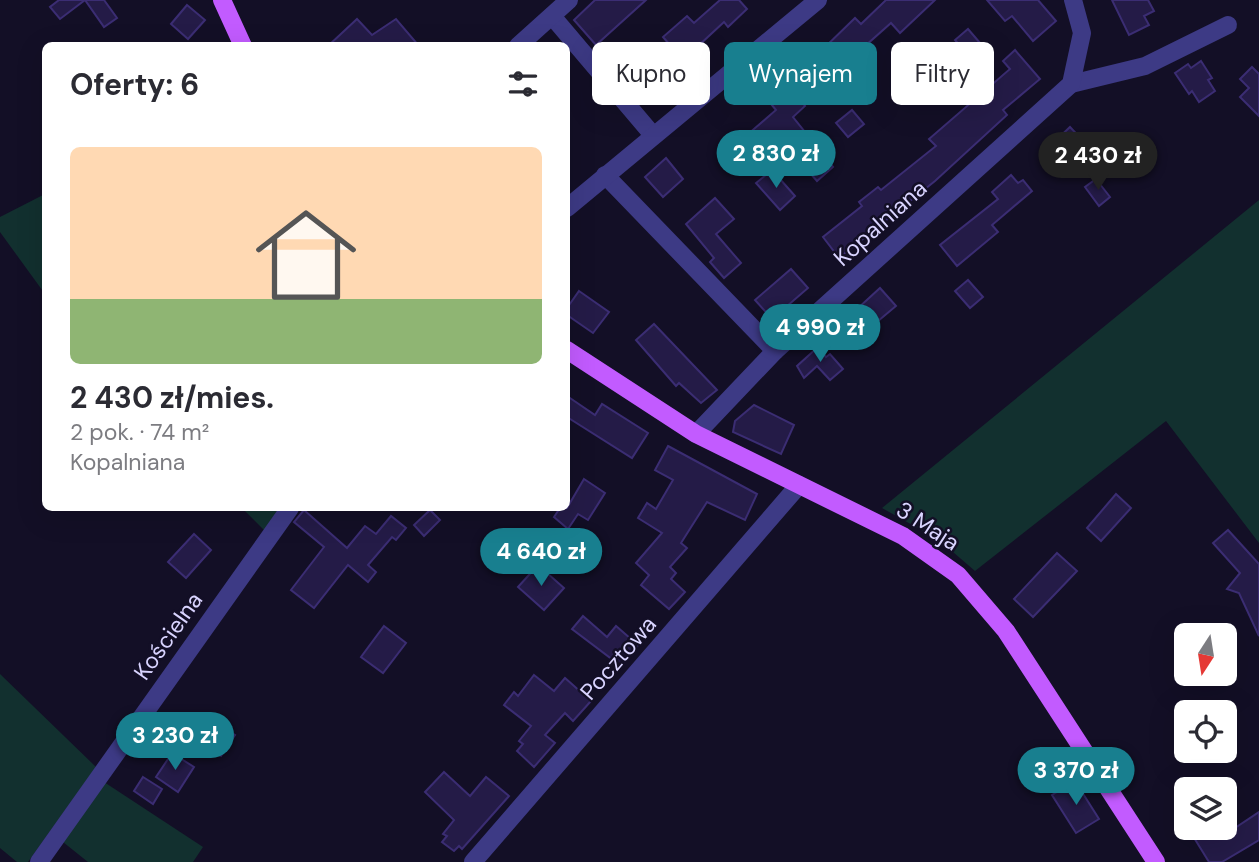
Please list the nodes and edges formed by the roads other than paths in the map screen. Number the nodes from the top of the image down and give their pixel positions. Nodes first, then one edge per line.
1 (222, 0) edge
2 (569, 0) edge
3 (818, 0) edge
4 (1073, 0) edge
5 (552, 16) junction
6 (1228, 25) dead end
7 (241, 42) edge
8 (523, 42) edge
9 (1071, 84) junction
10 (652, 134) junction
11 (605, 175) junction
12 (570, 205) edge
13 (570, 351) edge
14 (775, 351) junction
15 (696, 434) junction
16 (799, 485) junction
17 (288, 511) edge
18 (39, 862) edge
19 (473, 862) edge
20 (1156, 862) edge

1 - 7 main road
2 - 5 street
3 - 10 street
4 - 9 street
5 - 8 street
5 - 10 street
6 - 9 street, Kopalniana
9 - 14 street, Kopalniana
10 - 11 street
11 - 12 street
11 - 14 street
13 - 15 main road, 3 Maja
14 - 15 street, Kopalniana
15 - 16 main road, 3 Maja
16 - 19 street, Pocztowa
16 - 20 main road, 3 Maja
17 - 18 street, Kościelna

